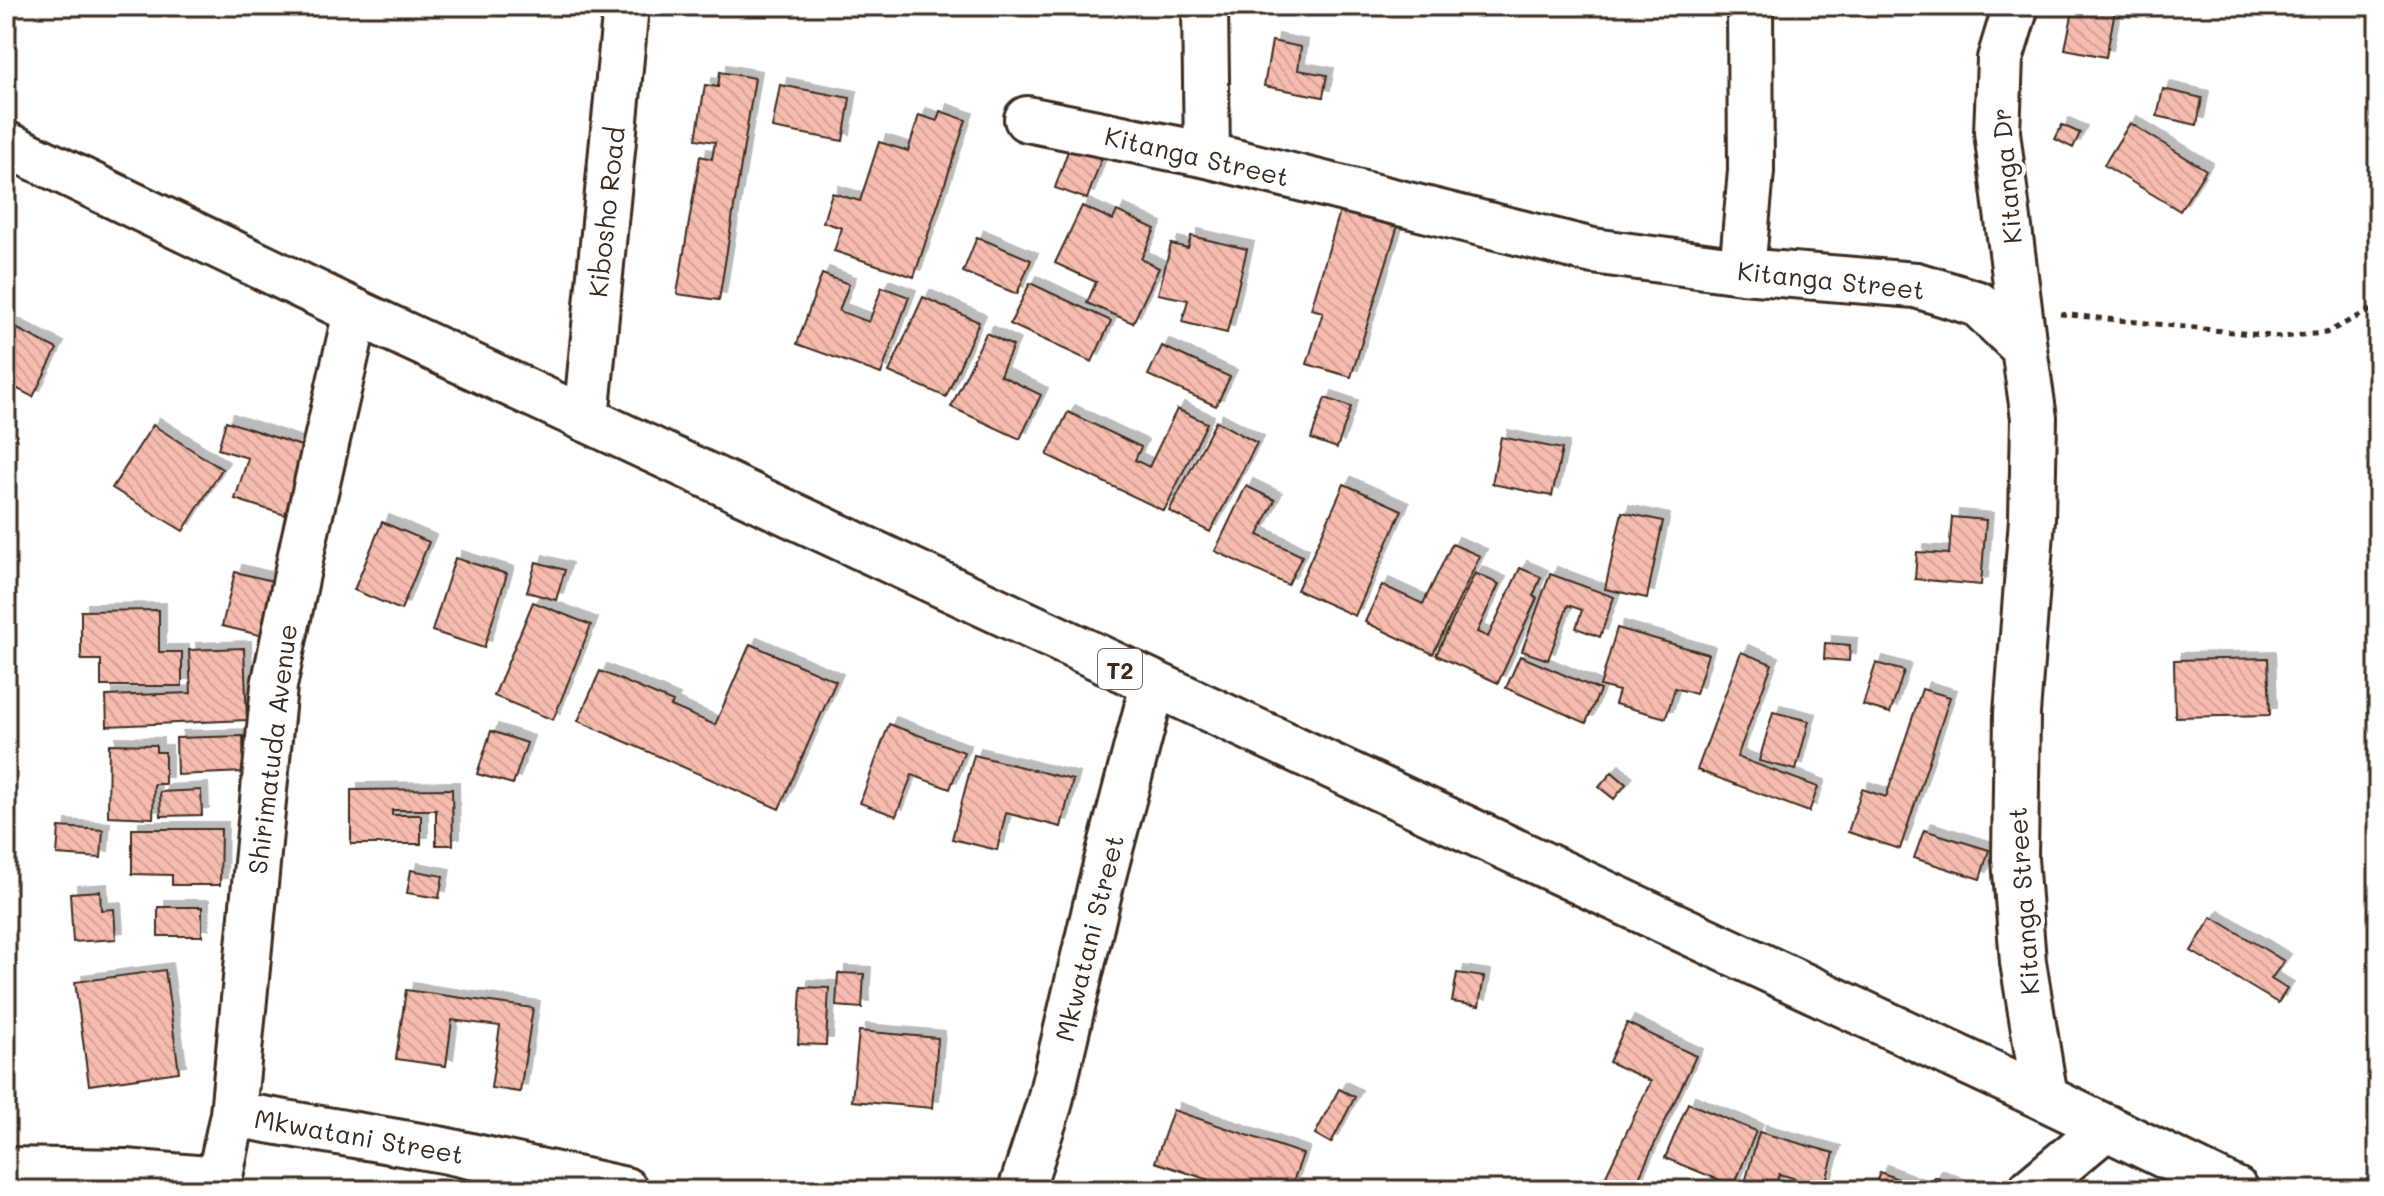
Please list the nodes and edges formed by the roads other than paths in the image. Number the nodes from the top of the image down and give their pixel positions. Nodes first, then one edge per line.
1 (626, 6) edge
2 (1205, 6) edge
3 (1750, 6) edge
4 (2016, 6) edge
5 (1027, 119) dead end
6 (6, 144) edge
7 (1207, 155) junction
8 (1742, 271) junction
9 (356, 312) junction
10 (2022, 329) junction
11 (586, 419) junction
12 (1153, 685) junction
13 (2045, 1098) junction
14 (233, 1114) junction
15 (2106, 1127) junction
16 (6, 1170) edge
17 (218, 1185) edge
18 (625, 1190) edge
19 (1021, 1190) edge
20 (2031, 1190) edge
21 (2236, 1190) edge

1 - 11 main road, Kibosho Road
2 - 7 main road
3 - 8 main road
4 - 10 main road, Kitanga Dr
5 - 7 main road, Kitanga Street
6 - 9 main road, T2
7 - 8 main road, Kitanga Street
8 - 10 main road, Kitanga Street
9 - 11 main road, T2
9 - 14 main road, Shirimatuda Avenue
10 - 13 main road, Kitanga Street
11 - 12 main road, T2
12 - 13 main road, T2
12 - 19 main road, Mkwatani Street
13 - 15 main road, T2
14 - 17 main road, Shirimatuda Avenue
14 - 18 main road, Mkwatani Street
15 - 20 main road
15 - 21 main road, T2
16 - 17 main road

